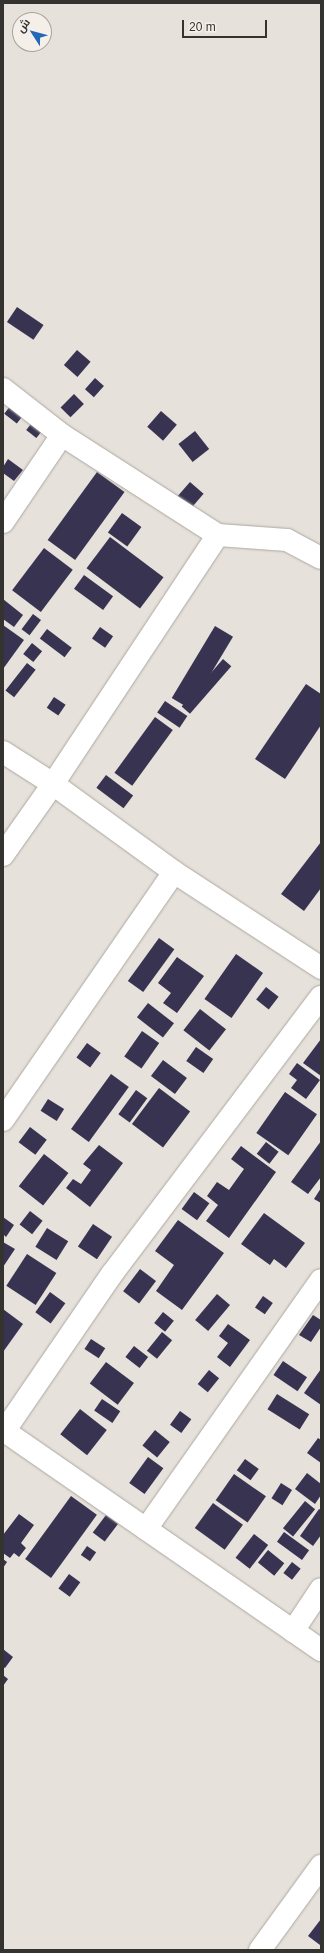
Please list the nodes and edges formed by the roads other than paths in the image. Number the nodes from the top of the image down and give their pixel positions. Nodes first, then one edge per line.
1 (3, 389) edge
2 (62, 435) junction
3 (3, 522) edge
4 (218, 535) junction
5 (321, 558) edge
6 (3, 752) edge
7 (53, 784) junction
8 (3, 855) edge
9 (174, 872) junction
10 (321, 968) edge
11 (321, 997) edge
12 (3, 1120) edge
13 (321, 1280) edge
14 (3, 1431) edge
15 (146, 1529) junction
16 (321, 1589) edge
17 (293, 1630) junction
18 (321, 1650) edge
19 (321, 1866) edge
20 (260, 1950) edge

1 - 2 street
2 - 3 street
2 - 4 street
4 - 5 street
4 - 7 street
6 - 7 street
7 - 8 street
7 - 9 street
9 - 10 street
9 - 12 street
11 - 14 street
13 - 15 street
14 - 15 street
15 - 17 street
16 - 17 street
17 - 18 street
19 - 20 street

